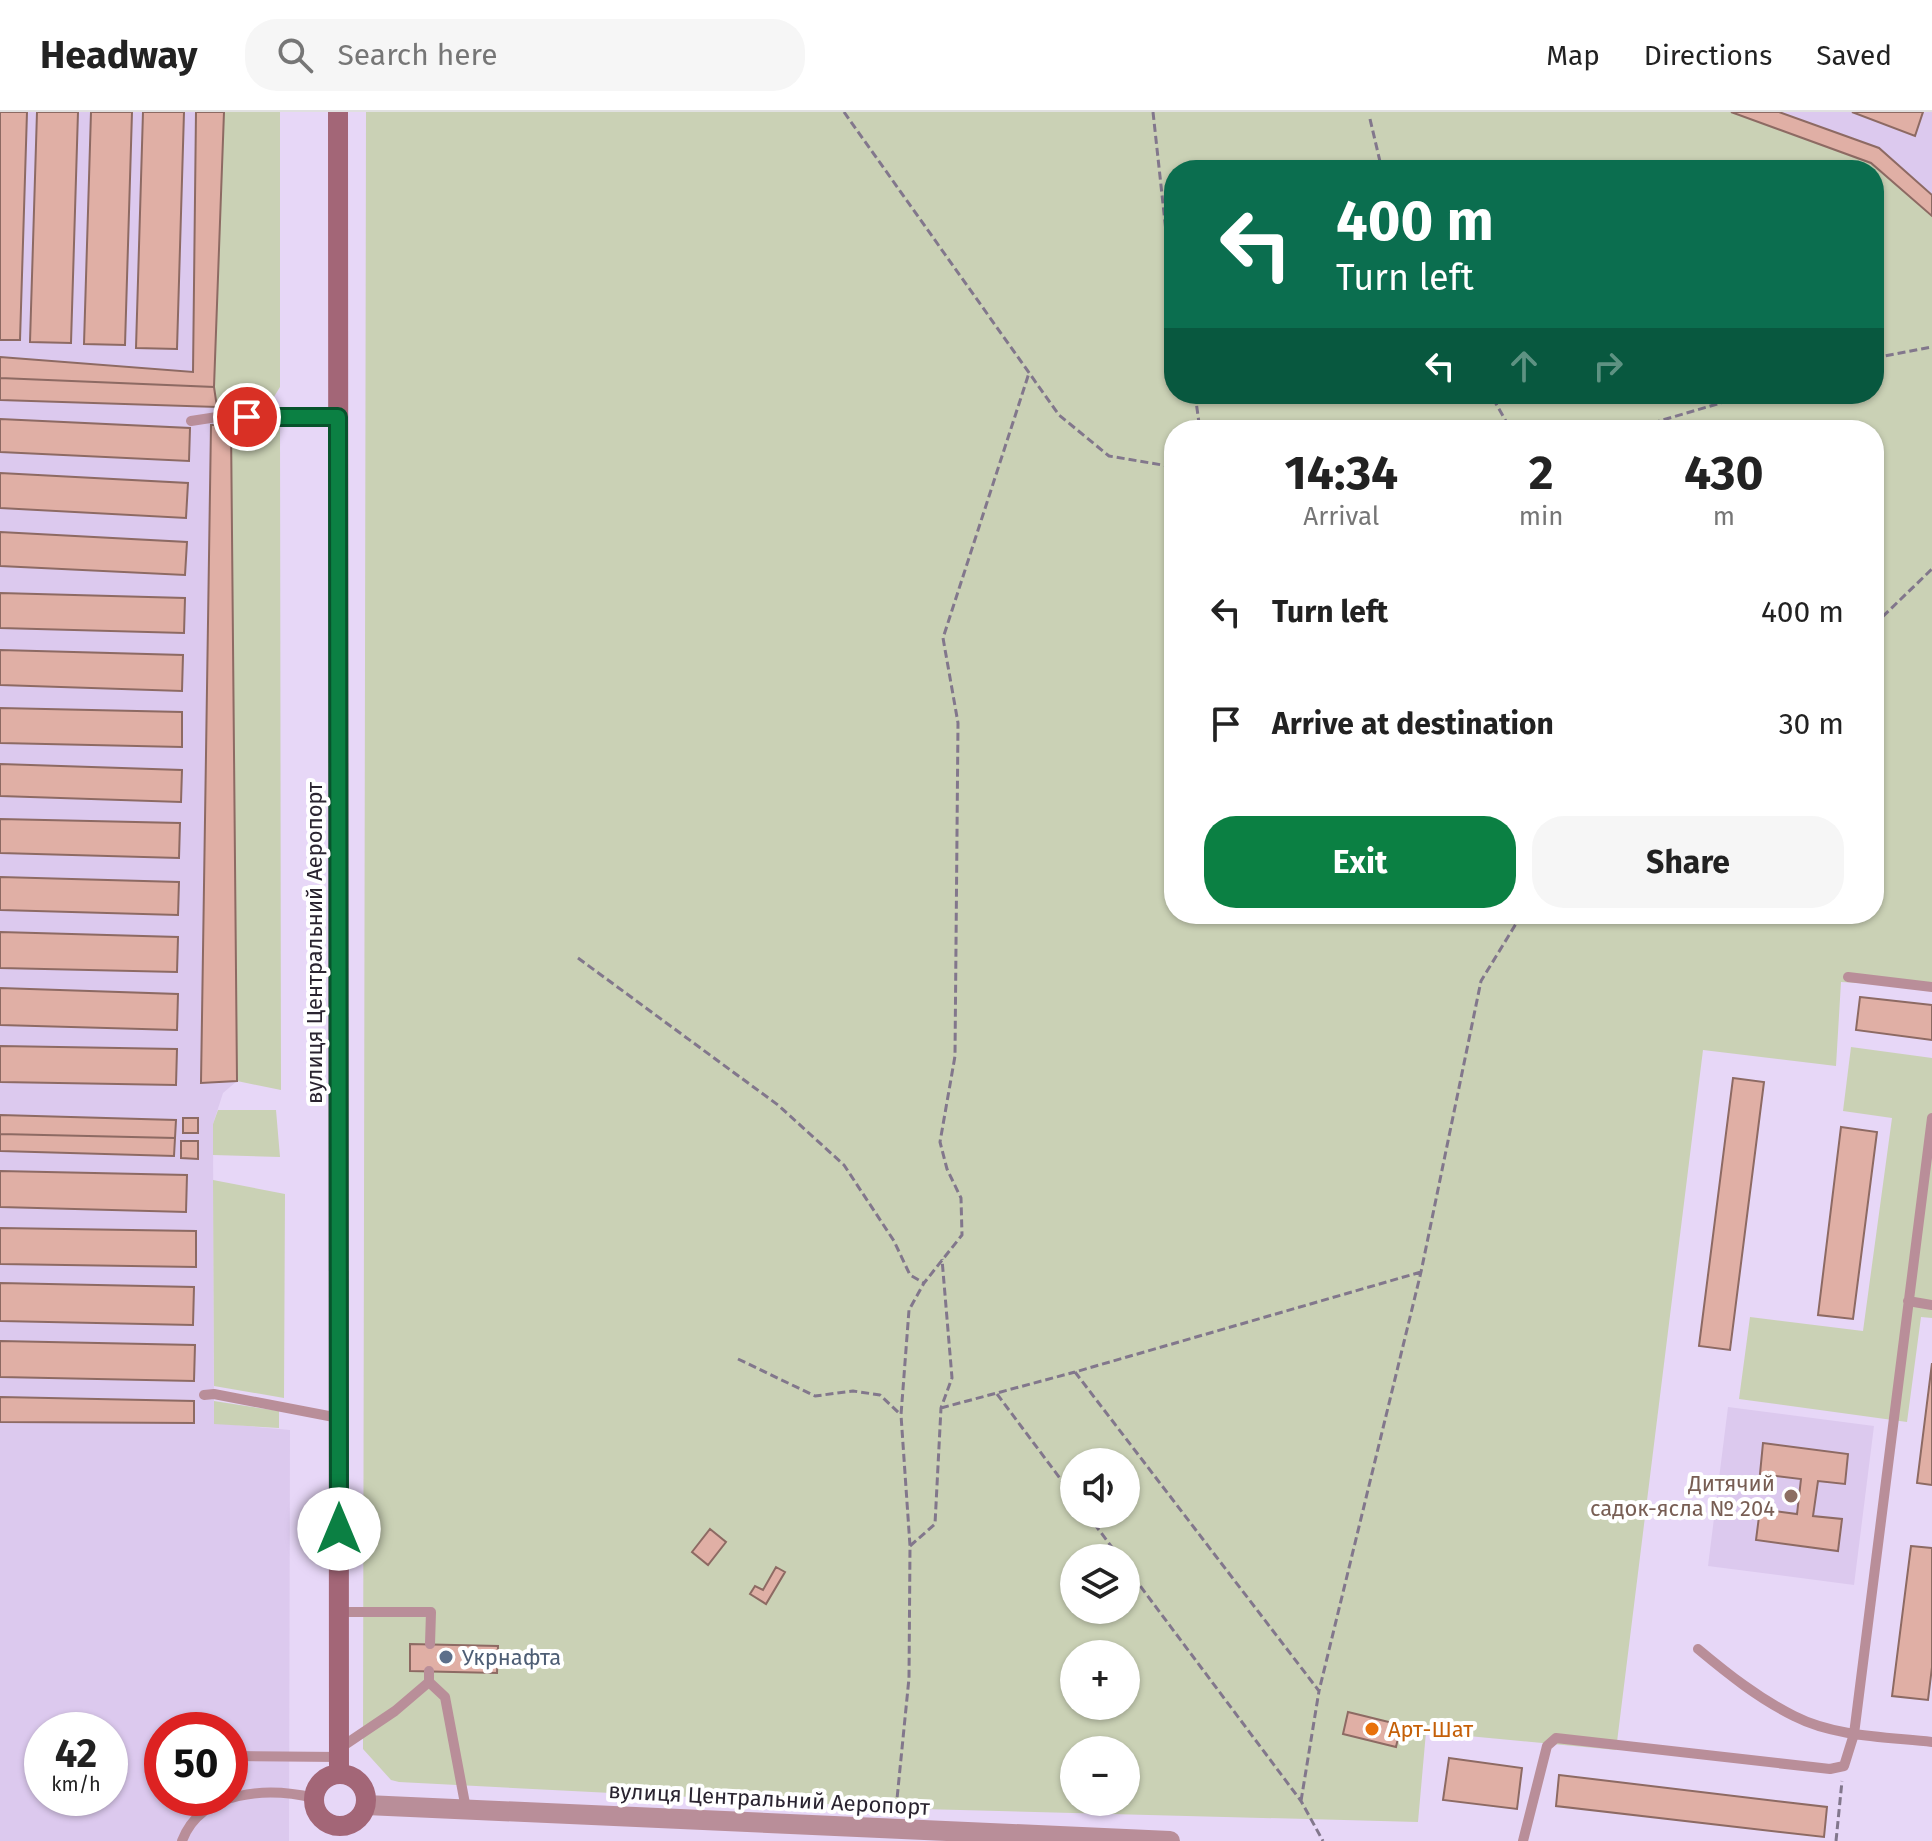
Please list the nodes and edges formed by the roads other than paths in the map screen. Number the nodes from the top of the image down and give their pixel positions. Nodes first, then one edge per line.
1 (338, 112) edge
2 (338, 417) junction
3 (191, 421) dead end
4 (1848, 977) dead end
5 (1932, 987) edge
6 (1932, 1118) edge
7 (1908, 1301) junction
8 (1932, 1305) edge
9 (204, 1395) dead end
10 (339, 1418) junction
11 (339, 1612) junction
12 (430, 1644) dead end
13 (1698, 1649) dead end
14 (1854, 1734) junction
15 (1932, 1742) edge
16 (248, 1756) edge
17 (340, 1760) junction
18 (314, 1798) junction
19 (366, 1805) junction
20 (466, 1809) junction
21 (883, 1833) edge
22 (338, 1834) edge
23 (1012, 1838) edge
24 (182, 1841) edge
25 (1170, 1841) edge
26 (1523, 1841) edge

1 - 2 main road, вулиця Центральний Аеропорт
2 - 3 lane
2 - 10 main road, вулиця Центральний Аеропорт
4 - 5 lane
6 - 7 lane
7 - 8 lane
7 - 14 lane
9 - 10 lane
10 - 11 main road, вулиця Центральний Аеропорт
11 - 12 lane
11 - 17 main road, вулиця Центральний Аеропорт
13 - 14 lane
14 - 15 lane
14 - 26 lane
16 - 17 lane
17 - 18 main road
17 - 19 main road
17 - 20 lane
18 - 22 main road
18 - 24 lane
19 - 20 street, вулиця Центральний Аеропорт
19 - 22 main road
20 - 21 street, вулиця Центральний Аеропорт
21 - 23 street, вулиця Центральний Аеропорт
23 - 25 street, вулиця Центральний Аеропорт

